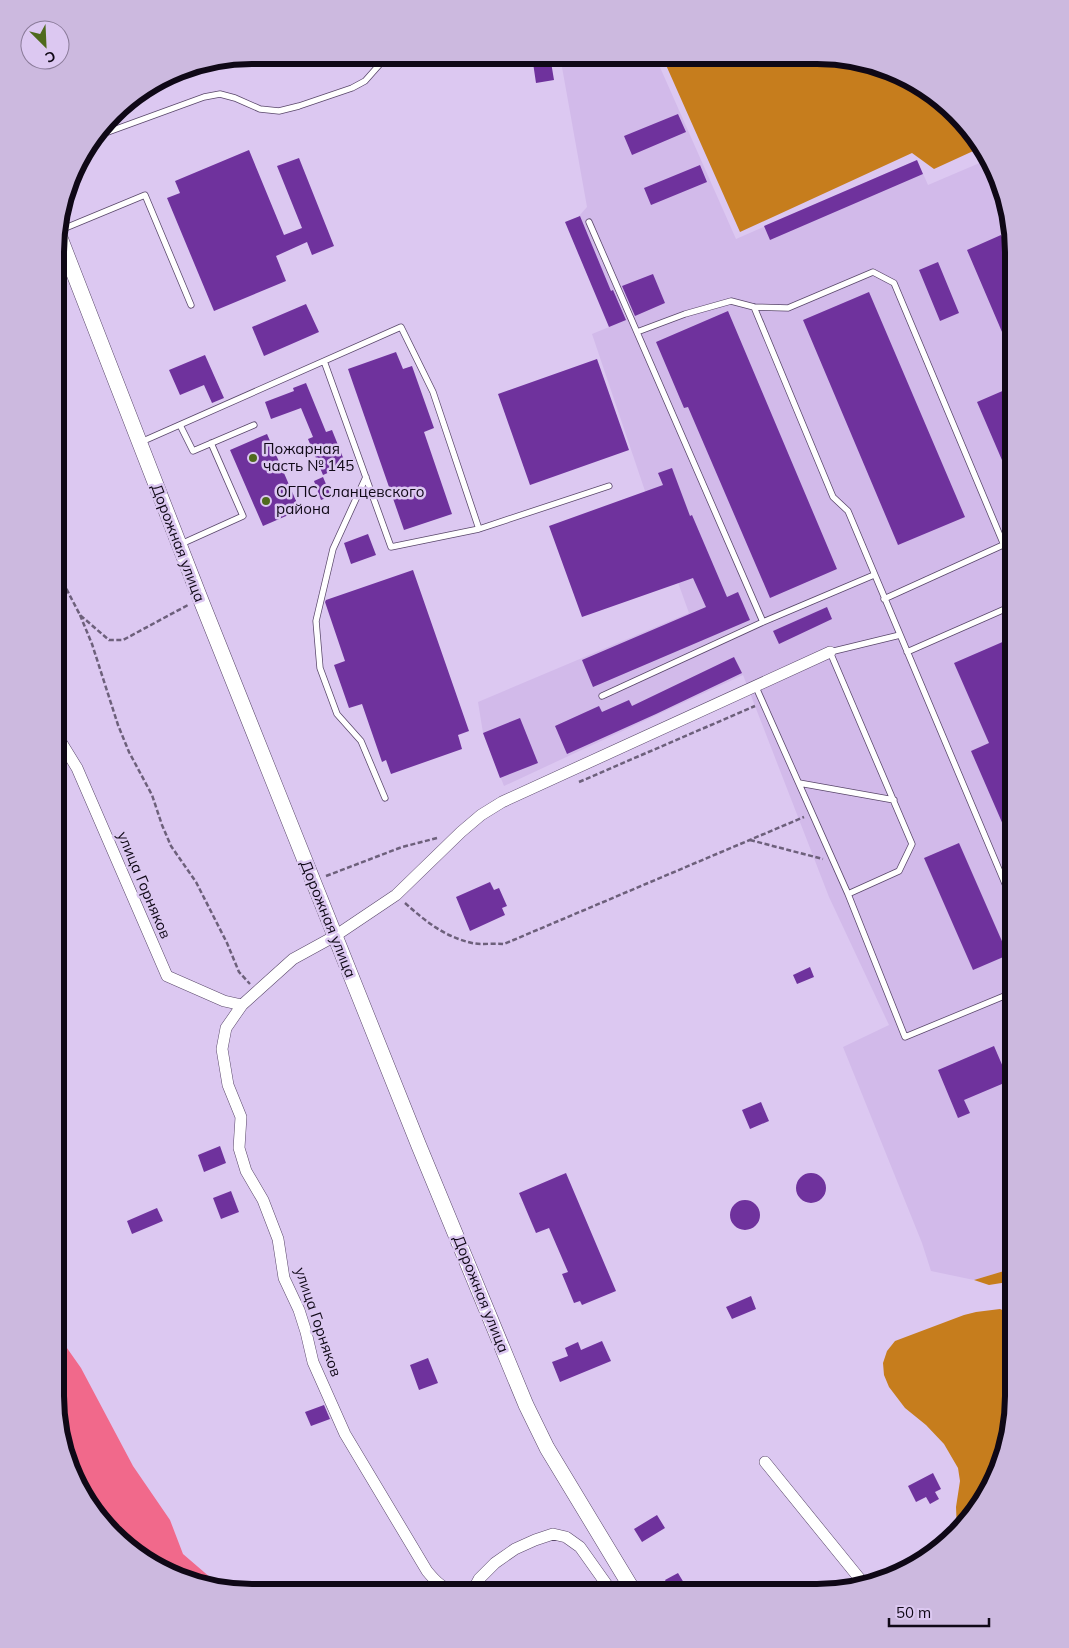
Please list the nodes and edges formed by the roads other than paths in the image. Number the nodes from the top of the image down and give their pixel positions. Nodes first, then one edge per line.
1 (380, 64) edge
2 (106, 133) edge
3 (589, 222) dead end
4 (65, 227) edge
5 (64, 248) edge
6 (191, 305) dead end
7 (754, 307) junction
8 (637, 332) junction
9 (324, 361) junction
10 (180, 425) junction
11 (254, 425) dead end
12 (140, 443) junction
13 (211, 443) junction
14 (366, 476) junction
15 (609, 486) dead end
16 (479, 529) junction
17 (1004, 544) joint
18 (179, 545) junction
19 (874, 575) junction
20 (884, 599) junction
21 (1005, 609) edge
22 (764, 622) junction
23 (900, 635) junction
24 (830, 652) junction
25 (907, 652) junction
26 (755, 685) junction
27 (602, 696) dead end
28 (64, 747) edge
29 (799, 783) junction
30 (385, 798) dead end
31 (894, 800) junction
32 (1005, 884) edge
33 (848, 894) junction
34 (335, 936) junction
35 (1005, 996) edge
36 (242, 1005) junction
37 (765, 1462) dead end
38 (860, 1579) edge
39 (439, 1584) edge
40 (476, 1584) edge
41 (606, 1584) edge
42 (628, 1584) edge

1 - 2 lane
3 - 8 lane
4 - 6 lane
5 - 12 street, Дорожная улица
7 - 8 lane
7 - 17 lane
7 - 19 lane
8 - 22 lane
9 - 10 lane
9 - 14 lane
9 - 16 lane
10 - 12 lane
10 - 13 lane
11 - 13 lane
12 - 18 street, Дорожная улица
13 - 18 lane
14 - 16 lane
14 - 30 lane
15 - 16 lane
17 - 20 lane
18 - 34 street, Дорожная улица
19 - 20 lane
19 - 22 lane
20 - 23 lane
21 - 25 lane
22 - 27 lane
23 - 24 lane
23 - 25 lane
24 - 26 street, улица Горняков
24 - 31 lane
25 - 32 lane
26 - 29 lane
26 - 34 street, улица Горняков
28 - 36 street, улица Горняков
29 - 31 lane
29 - 33 lane
31 - 33 lane
33 - 35 lane
34 - 36 street, улица Горняков
34 - 42 street, Дорожная улица
36 - 39 street, улица Горняков
37 - 38 street
40 - 41 street

